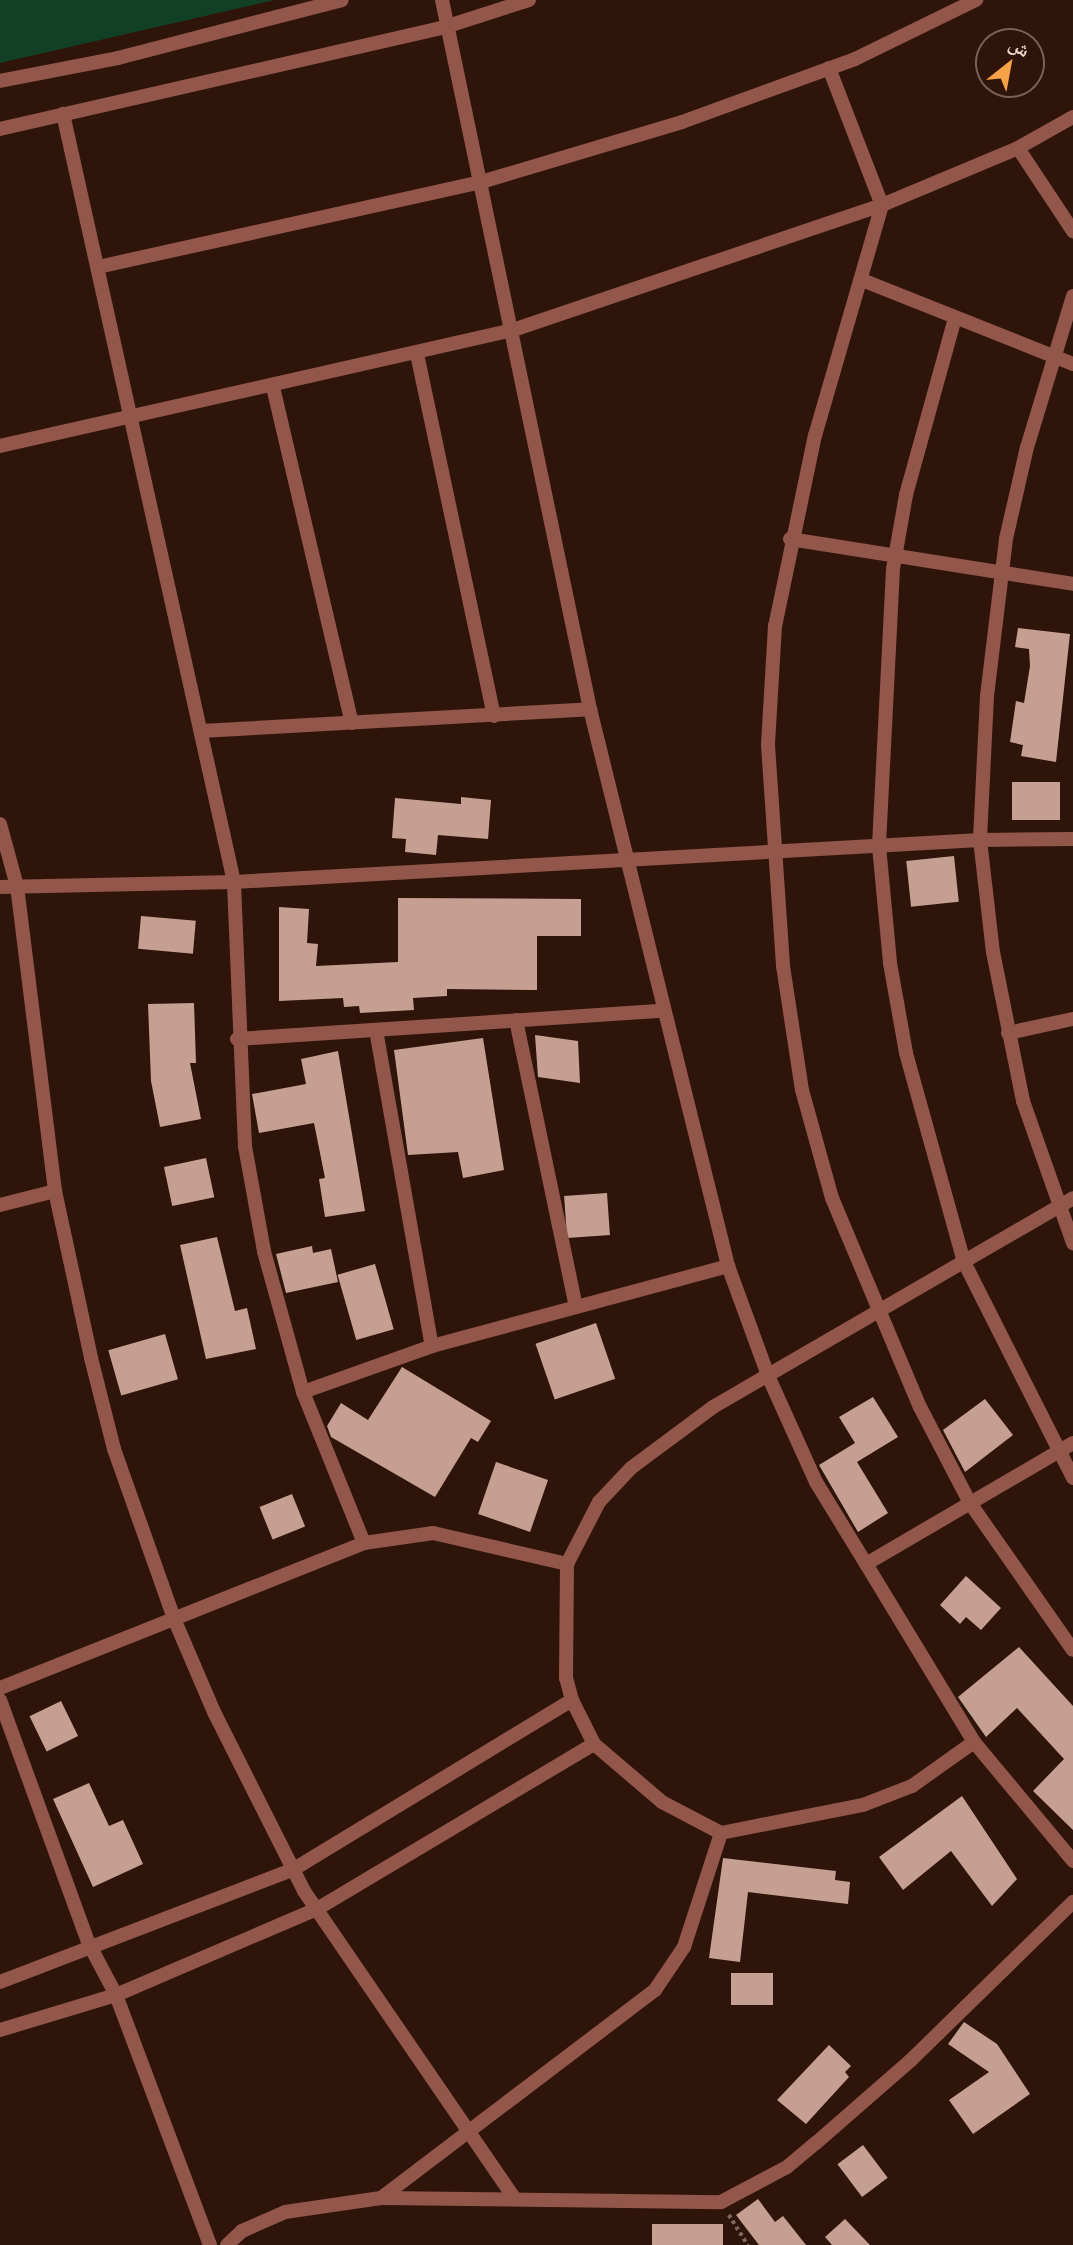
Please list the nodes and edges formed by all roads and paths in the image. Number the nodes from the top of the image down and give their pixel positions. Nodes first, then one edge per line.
1 (342, 0) edge
2 (442, 0) edge
3 (529, 0) edge
4 (976, 0) edge
5 (448, 26) junction
6 (829, 68) junction
7 (0, 81) edge
8 (63, 114) junction
9 (1073, 117) edge
10 (0, 129) edge
11 (1018, 148) junction
12 (481, 182) junction
13 (882, 205) junction
14 (1073, 231) edge
15 (98, 267) junction
16 (862, 280) junction
17 (1073, 296) edge
18 (955, 318) junction
19 (513, 330) junction
20 (417, 354) junction
21 (1055, 356) junction
22 (1073, 364) edge
23 (273, 387) junction
24 (130, 417) junction
25 (0, 446) edge
26 (790, 539) junction
27 (895, 557) junction
28 (1001, 575) junction
29 (1073, 584) edge
30 (590, 709) junction
31 (494, 716) junction
32 (352, 723) junction
33 (201, 731) junction
34 (0, 824) edge
35 (980, 839) junction
36 (1073, 839) edge
37 (879, 846) junction
38 (779, 852) junction
39 (628, 860) junction
40 (234, 882) junction
41 (17, 886) junction
42 (0, 887) edge
43 (661, 1011) junction
44 (1073, 1019) edge
45 (516, 1020) junction
46 (376, 1030) junction
47 (1008, 1033) junction
48 (237, 1039) junction
49 (55, 1191) junction
50 (1073, 1198) edge
51 (0, 1205) edge
52 (1058, 1207) junction
53 (1073, 1243) edge
54 (964, 1262) junction
55 (728, 1266) junction
56 (576, 1307) junction
57 (880, 1312) junction
58 (432, 1346) junction
59 (769, 1378) junction
60 (303, 1392) junction
61 (1073, 1443) edge
62 (1057, 1452) junction
63 (1073, 1478) edge
64 (970, 1503) junction
65 (364, 1543) junction
66 (567, 1564) junction
67 (866, 1564) junction
68 (175, 1621) junction
69 (1073, 1650) edge
70 (0, 1688) edge
71 (0, 1700) edge
72 (572, 1700) junction
73 (974, 1742) junction
74 (594, 1744) junction
75 (721, 1833) junction
76 (1073, 1861) edge
77 (294, 1869) junction
78 (1073, 1902) edge
79 (317, 1909) junction
80 (89, 1944) junction
81 (0, 1982) edge
82 (116, 1995) junction
83 (0, 2030) edge
84 (467, 2136) junction
85 (381, 2198) junction
86 (515, 2199) junction
87 (721, 2202) junction
88 (210, 2245) edge
89 (227, 2245) edge
90 (748, 2245) edge

1 - 7 street
2 - 5 street
3 - 5 street
4 - 6 street
5 - 8 street
5 - 12 street
6 - 12 street
6 - 13 street
8 - 10 street
8 - 15 street
9 - 11 street
11 - 13 street
11 - 14 street
12 - 15 street
12 - 19 street
13 - 16 street
13 - 19 street
15 - 24 street
16 - 18 street
16 - 26 street
17 - 21 street
18 - 21 street
18 - 27 street
19 - 20 street
19 - 30 street
20 - 23 street
20 - 31 street
21 - 22 street
21 - 28 street
23 - 24 street
23 - 32 street
24 - 25 street
24 - 33 street
26 - 27 street
26 - 38 street
27 - 28 street
27 - 37 street
28 - 29 street
28 - 35 street
30 - 31 street
30 - 39 street
31 - 32 street
32 - 33 street
33 - 40 street
34 - 41 street
35 - 36 street
35 - 37 street
35 - 47 street
37 - 38 street
37 - 54 street
38 - 39 street
38 - 57 street
39 - 40 street
39 - 43 street
40 - 41 street
40 - 48 street
41 - 42 street
41 - 49 street
43 - 45 street
43 - 55 street
44 - 47 street
45 - 46 street
45 - 56 street
46 - 48 street
46 - 58 street
47 - 52 street
48 - 60 street
49 - 51 street
49 - 68 street
50 - 52 street
52 - 53 street
52 - 54 street
54 - 57 street
54 - 62 street
55 - 56 street
55 - 59 street
56 - 58 street
57 - 59 street
57 - 64 street
58 - 60 street
59 - 66 street
59 - 67 street
60 - 65 street
61 - 62 street
62 - 63 street
62 - 64 street
64 - 67 street
64 - 69 street
65 - 66 street
65 - 68 street
66 - 72 street
67 - 73 street
68 - 70 street
68 - 77 street
71 - 80 street
72 - 74 street
72 - 77 street
73 - 75 street
73 - 76 street
74 - 75 street
74 - 79 street
75 - 84 street
77 - 79 street
77 - 80 street
78 - 87 street
79 - 82 street
79 - 84 street
80 - 81 street
80 - 82 street
82 - 83 street
82 - 88 street
84 - 85 street
84 - 86 street
85 - 86 street
85 - 89 street
86 - 87 street
87 - 90 path

